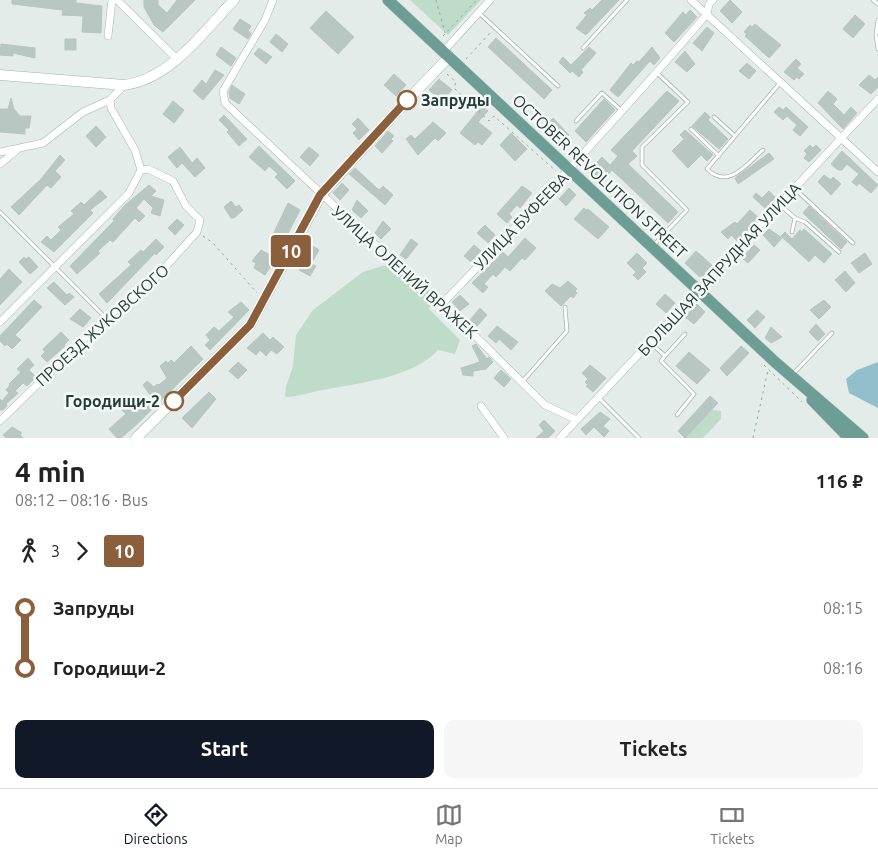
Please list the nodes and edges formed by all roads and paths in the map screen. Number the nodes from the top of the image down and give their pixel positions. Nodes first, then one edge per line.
1 (112, 0) edge
2 (117, 0) edge
3 (234, 0) edge
4 (273, 0) edge
5 (388, 0) edge
6 (436, 0) edge
7 (477, 0) edge
8 (490, 0) edge
9 (627, 0) edge
10 (691, 0) edge
11 (713, 0) edge
12 (873, 0) edge
13 (878, 4) edge
14 (479, 13) junction
15 (707, 14) junction
16 (878, 20) edge
17 (495, 28) junction
18 (445, 33) junction
19 (108, 36) dead end
20 (443, 36) dead end
21 (583, 48) dead end
22 (878, 49) edge
23 (446, 55) junction
24 (177, 58) junction
25 (466, 59) dead end
26 (657, 73) junction
27 (447, 74) dead end
28 (0, 76) edge
29 (780, 83) junction
30 (124, 85) junction
31 (558, 86) dead end
32 (878, 99) edge
33 (110, 100) junction
34 (622, 112) junction
35 (714, 117) dead end
36 (576, 121) dead end
37 (691, 129) dead end
38 (735, 136) junction
39 (841, 138) junction
40 (19, 148) junction
41 (763, 150) dead end
42 (0, 152) edge
43 (719, 156) junction
44 (0, 164) edge
45 (141, 170) junction
46 (878, 172) edge
47 (567, 174) junction
48 (793, 188) junction
49 (320, 195) junction
50 (779, 203) junction
51 (0, 212) edge
52 (795, 218) junction
53 (199, 229) junction
54 (792, 232) dead end
55 (853, 243) dead end
56 (652, 246) junction
57 (839, 252) dead end
58 (396, 264) joint
59 (53, 268) junction
60 (700, 291) junction
61 (263, 302) junction
62 (442, 304) junction
63 (565, 307) dead end
64 (106, 318) junction
65 (0, 322) edge
66 (466, 327) joint
67 (832, 333) dead end
68 (685, 334) dead end
69 (652, 343) junction
70 (665, 356) junction
71 (762, 363) dead end
72 (768, 370) junction
73 (791, 377) junction
74 (523, 382) junction
75 (599, 398) junction
76 (804, 404) dead end
77 (481, 406) dead end
78 (677, 415) dead end
79 (577, 420) junction
80 (0, 421) edge
81 (136, 438) edge
82 (504, 438) edge
83 (560, 438) edge
84 (639, 438) edge
85 (753, 438) edge
86 (849, 438) edge
87 (863, 438) edge

1 - 19 street
2 - 24 street
3 - 24 street
4 - 49 street, УЛИЦА ОЛЕНИЙ ВРАЖЕК
5 - 23 main road, OCTOBER REVOLUTION STREET
6 - 18 path
7 - 18 path
8 - 14 street
9 - 21 lane
10 - 15 street
11 - 15 street, УЛИЦА БУФЕЕВА
12 - 13 lane
14 - 17 lane
14 - 23 street
15 - 26 street, УЛИЦА БУФЕЕВА
15 - 29 street
16 - 22 lane
17 - 25 path
17 - 31 lane
18 - 20 path
23 - 47 main road, OCTOBER REVOLUTION STREET
23 - 49 street
24 - 30 street
26 - 34 street, УЛИЦА БУФЕЕВА
26 - 56 lane
27 - 47 path
28 - 30 street
29 - 38 lane
29 - 39 street
30 - 33 street
32 - 39 street, БОЛЬШАЯ ЗАПРУДНАЯ УЛИЦА
33 - 40 street
33 - 45 street
34 - 36 lane
34 - 47 street, УЛИЦА БУФЕЕВА
35 - 38 lane
37 - 43 lane
38 - 43 lane
39 - 46 street
39 - 48 street, БОЛЬШАЯ ЗАПРУДНАЯ УЛИЦА
40 - 42 street
40 - 44 street
41 - 43 lane
45 - 53 street
45 - 59 street
47 - 56 main road, OCTOBER REVOLUTION STREET
47 - 62 street, УЛИЦА БУФЕЕВА
48 - 50 street, БОЛЬШАЯ ЗАПРУДНАЯ УЛИЦА
48 - 55 lane
49 - 58 street, УЛИЦА ОЛЕНИЙ ВРАЖЕК
49 - 61 street
50 - 52 lane
50 - 60 street, БОЛЬШАЯ ЗАПРУДНАЯ УЛИЦА
51 - 59 lane
52 - 54 lane
52 - 57 lane
53 - 61 path
53 - 64 street, ПРОЕЗД ЖУКОВСКОГО
56 - 60 main road, OCTOBER REVOLUTION STREET
58 - 62 path, УЛИЦА ОЛЕНИЙ ВРАЖЕК
59 - 64 lane
59 - 65 street
60 - 69 street, БОЛЬШАЯ ЗАПРУДНАЯ УЛИЦА
60 - 73 main road, OCTOBER REVOLUTION STREET
61 - 81 street
62 - 66 path, УЛИЦА ОЛЕНИЙ ВРАЖЕК
63 - 74 lane
64 - 80 street, ПРОЕЗД ЖУКОВСКОГО
66 - 74 street, УЛИЦА ОЛЕНИЙ ВРАЖЕК
67 - 73 lane
68 - 70 lane
69 - 70 lane
69 - 75 street, БОЛЬШАЯ ЗАПРУДНАЯ УЛИЦА
70 - 78 lane
71 - 72 path
72 - 76 path
72 - 85 path
73 - 86 main road, OCTOBER REVOLUTION STREET
73 - 87 main road, OCTOBER REVOLUTION STREET
74 - 79 street, УЛИЦА ОЛЕНИЙ ВРАЖЕК
75 - 79 street, БОЛЬШАЯ ЗАПРУДНАЯ УЛИЦА
75 - 84 lane
77 - 82 street
79 - 83 street, БОЛЬШАЯ ЗАПРУДНАЯ УЛИЦА

